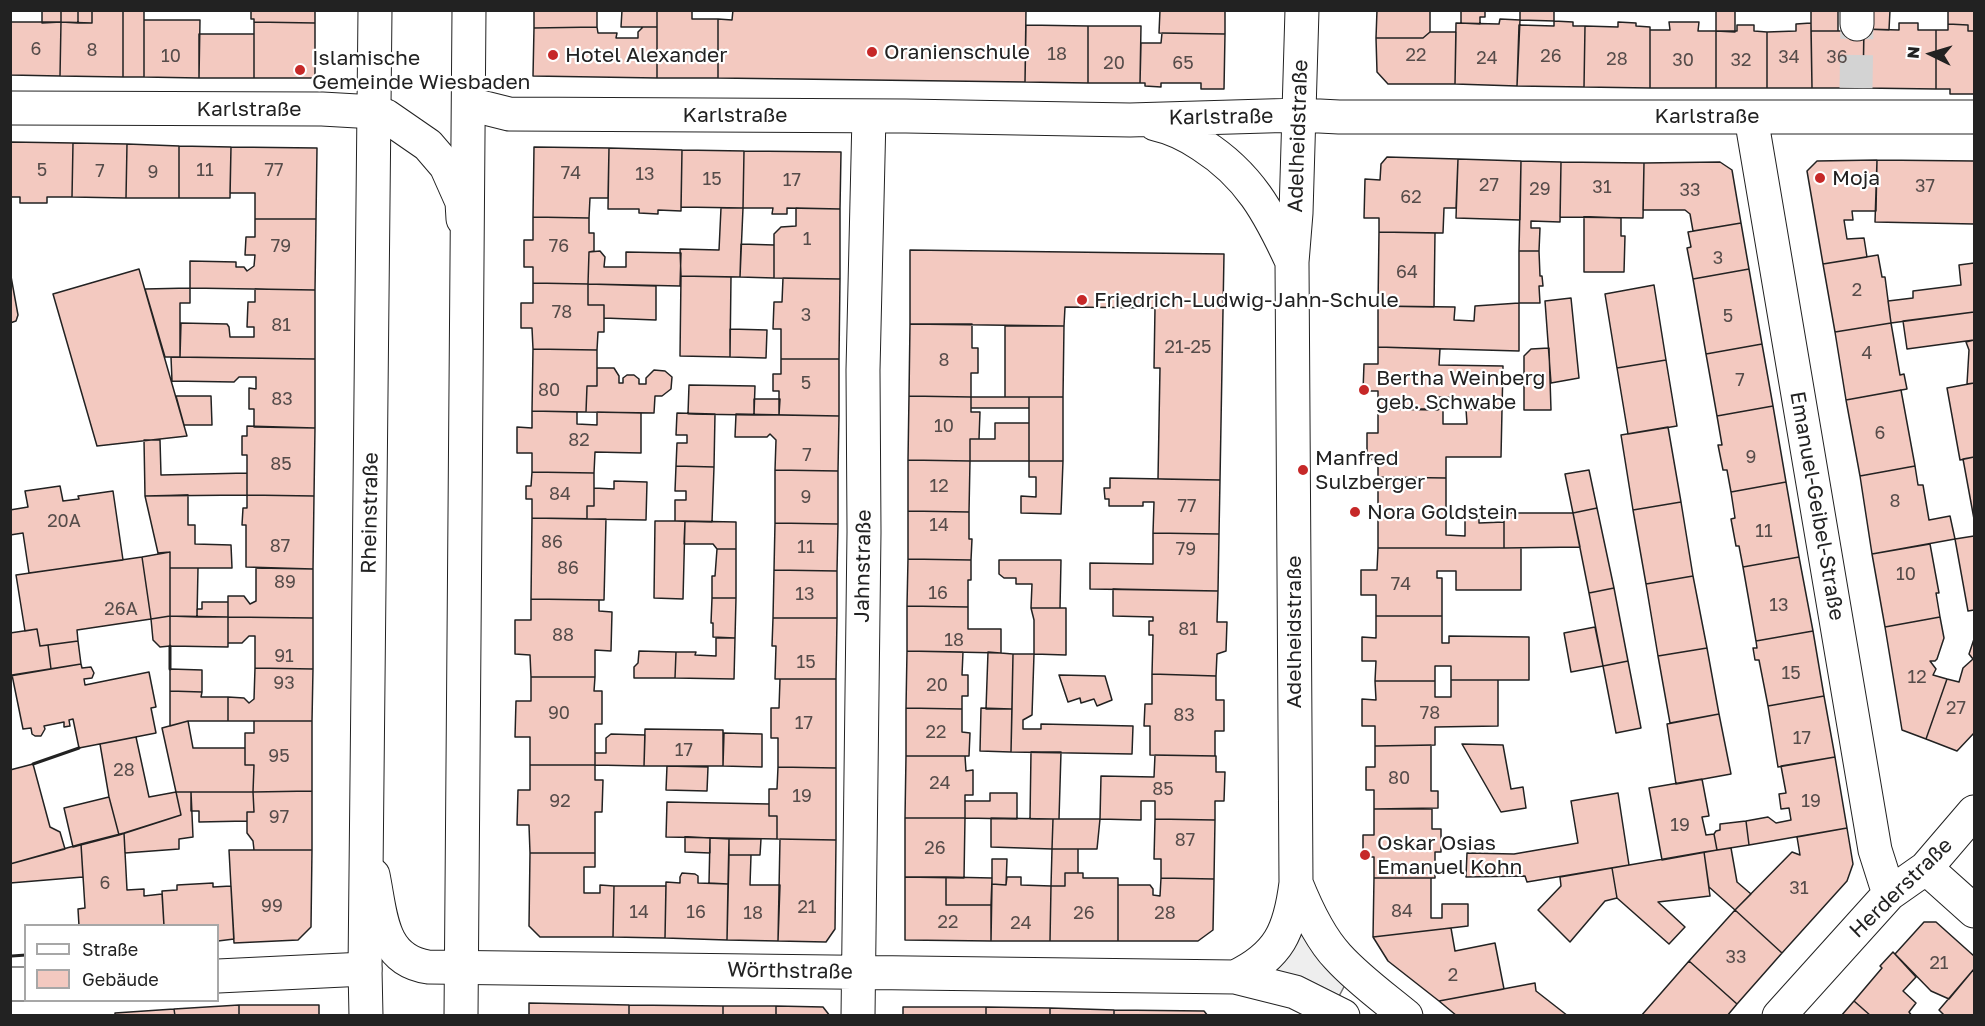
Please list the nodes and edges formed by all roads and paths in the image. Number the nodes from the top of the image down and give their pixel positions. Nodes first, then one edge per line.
1 (375, 10) edge
2 (469, 10) edge
3 (1302, 10) edge
4 (469, 104) junction
5 (10, 108) edge
6 (375, 112) junction
7 (869, 116) junction
8 (1300, 116) junction
9 (1751, 117) junction
10 (1974, 117) edge
11 (1130, 120) junction
12 (467, 257) junction
13 (1292, 262) junction
14 (1974, 812) edge
15 (367, 850) junction
16 (1926, 868) junction
17 (1296, 883) junction
18 (1889, 894) junction
19 (1974, 910) edge
20 (461, 968) junction
21 (365, 969) junction
22 (859, 972) junction
23 (219, 976) edge
24 (1235, 977) junction
25 (1293, 1004) edge
26 (366, 1016) edge
27 (461, 1016) edge
28 (858, 1016) edge
29 (1343, 1016) edge
30 (1406, 1016) edge
31 (1779, 1016) edge

1 - 6 street, Rheinstraße
2 - 4 street
3 - 8 street, Adelheidstraße
4 - 7 street, Karlstraße
4 - 12 street
5 - 6 street, Karlstraße
6 - 12 street, Karlstraße
6 - 15 street, Rheinstraße
7 - 11 street, Karlstraße
7 - 22 street, Jahnstraße
8 - 9 street, Karlstraße
8 - 11 street, Karlstraße
8 - 13 street, Adelheidstraße
9 - 10 street, Karlstraße
9 - 18 street, Emanuel-Geibel-Straße
11 - 13 street, Adelheidstraße
12 - 20 street
13 - 17 street, Adelheidstraße
14 - 16 street, Herderstraße
15 - 20 street, Wörthstraße
15 - 21 street, Rheinstraße
16 - 18 street, Herderstraße
16 - 19 street
17 - 24 street, Adelheidstraße
17 - 30 street
18 - 31 street, Herderstraße
20 - 22 street, Wörthstraße
20 - 27 street
21 - 23 street
21 - 26 street, Rheinstraße
22 - 24 street, Wörthstraße
22 - 28 street, Jahnstraße
24 - 25 street, Wörthstraße
25 - 29 street, Wörthstraße

